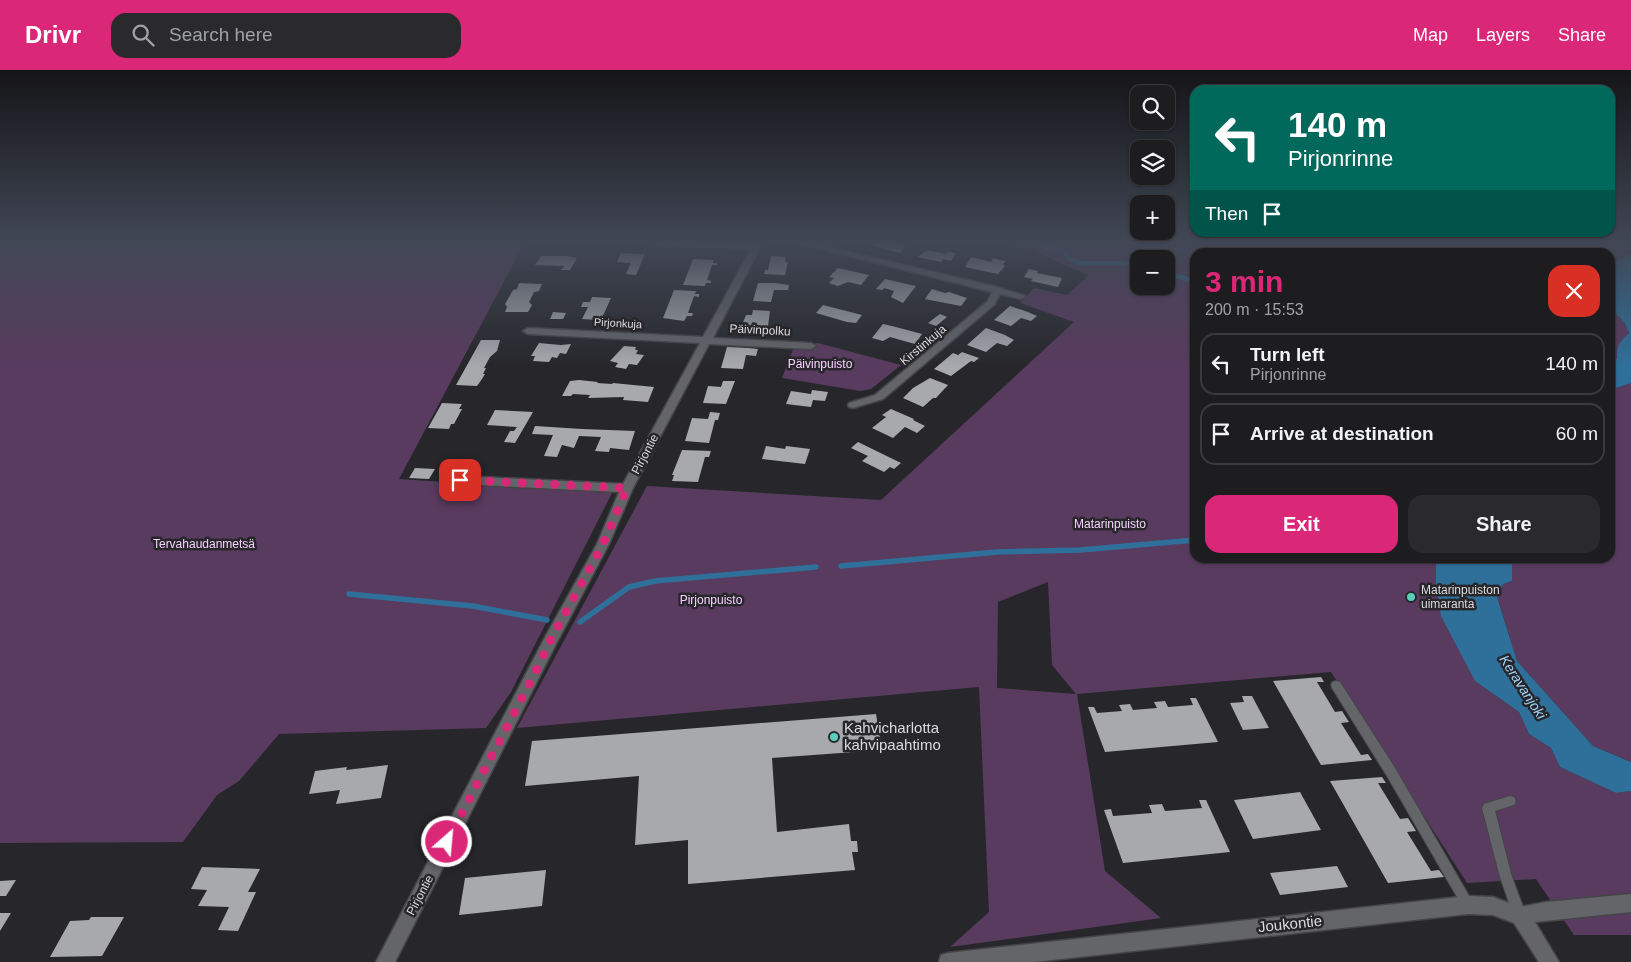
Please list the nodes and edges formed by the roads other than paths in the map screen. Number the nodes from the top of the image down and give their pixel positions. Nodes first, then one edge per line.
1 (737, 284) edge
2 (970, 284) edge
3 (997, 290) junction
4 (1021, 296) dead end
5 (528, 331) dead end
6 (707, 340) junction
7 (811, 346) dead end
8 (853, 405) dead end
9 (460, 480) dead end
10 (627, 488) junction
11 (1336, 685) dead end
12 (1510, 801) dead end
13 (1631, 903) edge
14 (1468, 905) junction
15 (1520, 916) junction
16 (385, 962) edge
17 (948, 962) edge
18 (1550, 962) edge

1 - 6 street, Pirjontie
2 - 3 street
3 - 4 street
3 - 8 street, Kirstinkuja
5 - 6 street, Pirjonkuja
6 - 7 street, Päivinpolku
6 - 10 street, Pirjontie
9 - 10 street
10 - 16 street, Pirjontie
11 - 14 lane
12 - 15 lane
13 - 15 street
14 - 15 street, Joukontie
14 - 17 street, Joukontie
15 - 18 street

